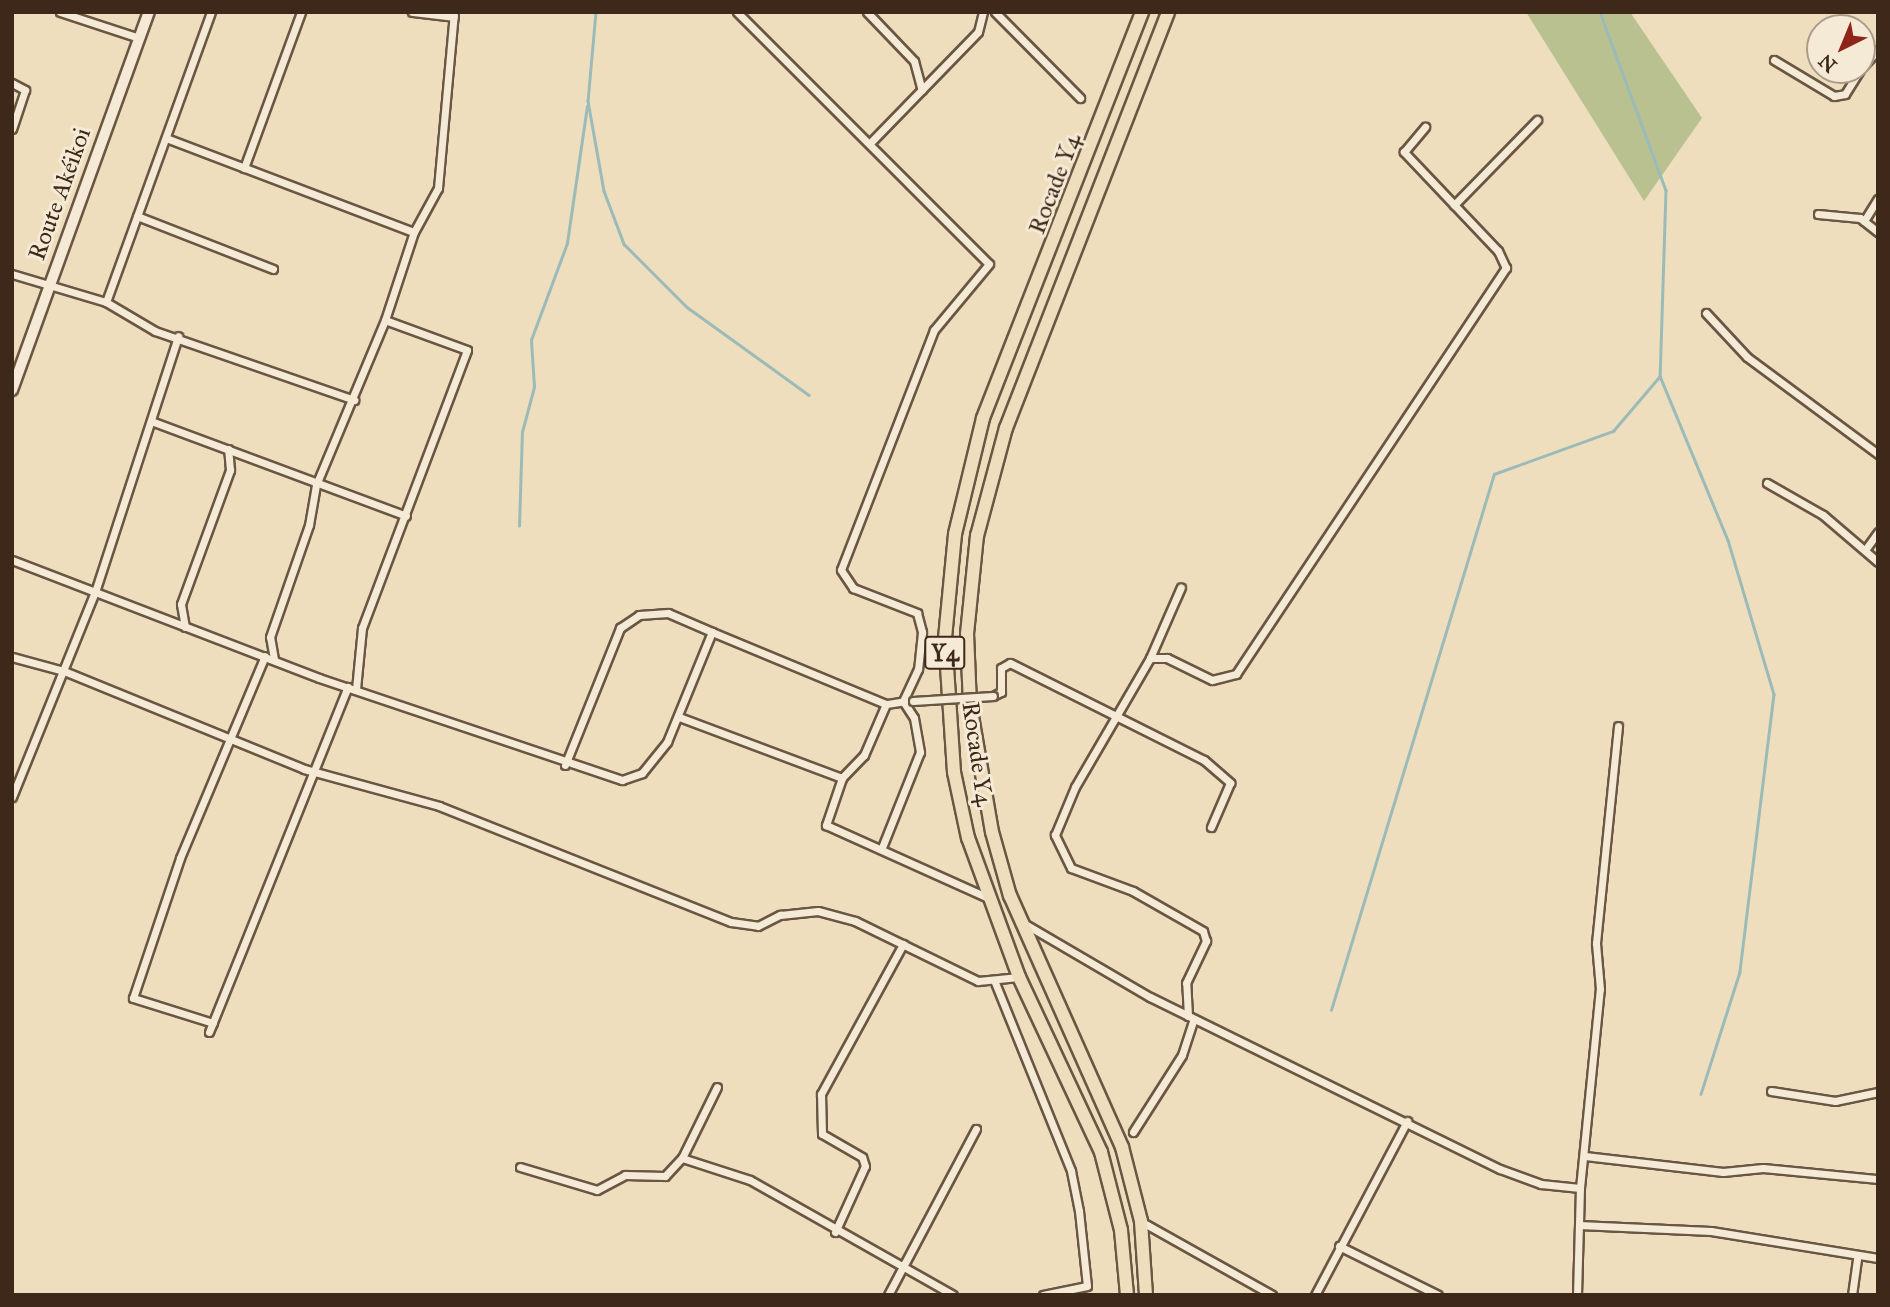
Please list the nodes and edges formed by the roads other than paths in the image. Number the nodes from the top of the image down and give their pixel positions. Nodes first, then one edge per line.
1 (60, 12) edge
2 (149, 12) edge
3 (211, 12) edge
4 (301, 12) edge
5 (412, 12) edge
6 (737, 12) edge
7 (867, 12) edge
8 (983, 12) edge
9 (995, 12) edge
10 (1142, 12) edge
11 (1168, 12) edge
12 (454, 15) edge
13 (139, 38) junction
14 (1774, 60) dead end
15 (1806, 79) edge
16 (12, 83) edge
17 (1814, 84) edge
18 (1851, 84) edge
19 (922, 90) junction
20 (1080, 98) dead end
21 (1537, 120) dead end
22 (1425, 127) dead end
23 (12, 129) edge
24 (166, 138) junction
25 (872, 142) junction
26 (244, 168) junction
27 (1878, 199) edge
28 (1454, 205) junction
29 (1818, 214) dead end
30 (137, 216) junction
31 (1864, 221) junction
32 (414, 232) junction
33 (1878, 232) edge
34 (273, 269) dead end
35 (12, 274) edge
36 (48, 287) junction
37 (106, 302) junction
38 (1706, 313) dead end
39 (385, 320) junction
40 (178, 336) junction
41 (12, 390) edge
42 (354, 400) junction
43 (151, 421) junction
44 (228, 449) junction
45 (1878, 454) edge
46 (1767, 483) dead end
47 (316, 485) junction
48 (406, 516) junction
49 (1878, 532) edge
50 (1865, 550) junction
51 (12, 560) edge
52 (1878, 562) edge
53 (1181, 587) dead end
54 (95, 593) junction
55 (185, 626) junction
56 (712, 632) junction
57 (265, 656) junction
58 (12, 657) edge
59 (1150, 658) junction
60 (274, 659) junction
61 (64, 671) junction
62 (352, 688) junction
63 (903, 701) junction
64 (886, 704) junction
65 (1118, 716) junction
66 (679, 717) junction
67 (1618, 726) dead end
68 (233, 740) junction
69 (565, 765) junction
70 (313, 770) junction
71 (842, 778) junction
72 (14, 798) edge
73 (12, 808) edge
74 (1211, 827) dead end
75 (881, 850) junction
76 (986, 897) junction
77 (1021, 921) junction
78 (903, 944) junction
79 (1019, 977) junction
80 (994, 980) junction
81 (1191, 1018) junction
82 (213, 1023) junction
83 (209, 1032) dead end
84 (717, 1087) dead end
85 (1771, 1091) dead end
86 (1878, 1092) edge
87 (1407, 1121) junction
88 (976, 1129) dead end
89 (1133, 1132) dead end
90 (1585, 1156) junction
91 (682, 1158) junction
92 (520, 1167) dead end
93 (1878, 1178) edge
94 (1580, 1188) junction
95 (1141, 1221) junction
96 (1579, 1225) junction
97 (835, 1232) junction
98 (1339, 1246) junction
99 (1857, 1258) junction
100 (1878, 1258) edge
101 (899, 1268) junction
102 (1087, 1286) junction
103 (888, 1295) edge
104 (953, 1295) edge
105 (1043, 1295) edge
106 (1092, 1295) edge
107 (1127, 1295) edge
108 (1146, 1295) edge
109 (1272, 1295) edge
110 (1315, 1295) edge
111 (1438, 1295) edge
112 (1577, 1295) edge
113 (1852, 1295) edge

1 - 13 street
2 - 13 street, Route Akéikoi
3 - 24 street
4 - 26 street
5 - 12 street
6 - 25 street
7 - 19 street
8 - 19 street
9 - 20 street
10 - 76 highway, Rocade Y4 / Y4
11 - 77 highway, Rocade Y4 / Y4
12 - 32 street
13 - 36 street, Route Akéikoi
14 - 15 street
16 - 23 street
17 - 18 street
19 - 25 street
21 - 28 street
22 - 28 street
24 - 26 street
24 - 30 street
25 - 63 street
26 - 32 street
27 - 31 street
28 - 59 street
29 - 31 street
30 - 34 street
30 - 37 street
31 - 33 street
32 - 39 street
35 - 36 street
36 - 37 street
36 - 41 street, Route Akéikoi
37 - 40 street
38 - 45 street
39 - 42 street
39 - 48 street
40 - 42 street
40 - 43 street
42 - 47 street
43 - 44 street
43 - 54 street
44 - 47 street
44 - 55 street
46 - 50 street
47 - 48 street
47 - 60 street
48 - 62 street
49 - 50 street
50 - 52 street
51 - 54 street
53 - 59 street
54 - 55 street
54 - 61 street
55 - 57 street
56 - 64 street
56 - 66 street
56 - 69 street
57 - 60 street
57 - 68 street
58 - 61 street
59 - 65 street
60 - 62 street
61 - 68 street
61 - 72 street
62 - 69 street
62 - 70 street
63 - 64 street
63 - 65 street, bridge
63 - 75 street
64 - 71 street
65 - 74 street
65 - 81 street
66 - 69 street
66 - 71 street
67 - 90 street
68 - 70 street
68 - 82 street
70 - 78 street
70 - 82 street
71 - 75 street
72 - 73 street
75 - 76 street
76 - 79 highway, Rocade Y4 / Y4
77 - 81 street
77 - 95 highway, Rocade Y4 / Y4
78 - 80 street
78 - 97 street
79 - 80 street
79 - 107 highway, Rocade Y4 / Y4
80 - 102 street
81 - 87 street
81 - 89 street
82 - 83 street
84 - 91 street
85 - 86 street
87 - 94 street
87 - 98 street
88 - 101 street
90 - 93 street
90 - 94 street
91 - 92 street
91 - 97 street
94 - 96 street
95 - 108 highway, Rocade Y4 / Y4
95 - 109 street
96 - 99 street
96 - 112 street
97 - 101 street
98 - 110 street
98 - 111 street
99 - 100 street
99 - 113 street
101 - 103 street
101 - 104 street
102 - 105 street
102 - 106 street

